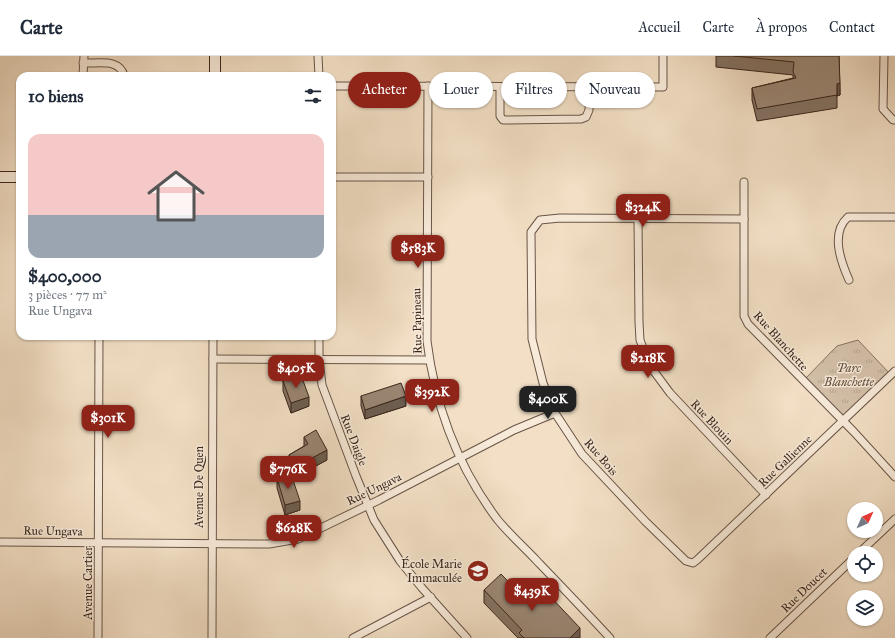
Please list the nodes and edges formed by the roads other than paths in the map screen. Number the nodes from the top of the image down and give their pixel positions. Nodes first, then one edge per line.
1 (215, 56) edge
2 (318, 56) edge
3 (663, 56) edge
4 (884, 56) edge
5 (84, 60) edge
6 (83, 72) edge
7 (123, 72) edge
8 (215, 72) edge
9 (319, 72) edge
10 (336, 86) edge
11 (428, 86) junction
12 (500, 87) junction
13 (575, 87) edge
14 (655, 87) edge
15 (589, 108) edge
16 (895, 120) edge
17 (0, 177) edge
18 (16, 177) edge
19 (336, 177) edge
20 (428, 177) junction
21 (744, 182) dead end
22 (895, 217) edge
23 (638, 218) junction
24 (744, 219) junction
25 (849, 280) dead end
26 (99, 340) edge
27 (213, 340) edge
28 (319, 340) edge
29 (213, 359) junction
30 (319, 359) junction
31 (429, 360) junction
32 (895, 371) edge
33 (555, 413) junction
34 (842, 421) junction
35 (460, 459) junction
36 (895, 477) edge
37 (766, 495) junction
38 (369, 505) junction
39 (895, 519) edge
40 (0, 542) edge
41 (99, 543) junction
42 (212, 544) junction
43 (866, 546) edge
44 (689, 562) joint
45 (847, 565) edge
46 (431, 598) junction
47 (98, 638) edge
48 (212, 638) edge
49 (353, 638) edge
50 (467, 638) edge
51 (610, 638) edge
52 (770, 638) edge

1 - 8 street
2 - 9 street
3 - 14 street
4 - 16 street
5 - 6 street
5 - 7 street
10 - 11 street
11 - 12 street
11 - 20 street, Rue Papineau
12 - 13 street
12 - 15 street
17 - 18 street
19 - 20 street
20 - 31 street, Rue Papineau
21 - 24 street, Rue Blanchette
22 - 25 street
23 - 24 street
23 - 33 street, Rue Bois
23 - 37 street, Rue Blouin
24 - 34 street, Rue Blanchette
26 - 41 street, Avenue Cartier
27 - 29 street, Avenue De Quen
28 - 30 street, Rue Daigle
29 - 30 street
29 - 42 street, Avenue De Quen
30 - 31 street
30 - 38 street, Rue Daigle
31 - 35 street, Rue Papineau
32 - 34 street, Rue Gallienne
33 - 35 street, Rue Ungava
33 - 44 street, Rue Bois
34 - 36 street, Rue Blanchette
34 - 37 street, Rue Gallienne
35 - 38 street, Rue Ungava
35 - 51 street, Rue Papineau
37 - 44 street, Rue Gallienne
38 - 42 street, Rue Ungava
38 - 46 street, Rue Daigle
39 - 43 street
40 - 41 street, Rue Ungava
41 - 42 street, Rue Ungava
41 - 47 street, Avenue Cartier
42 - 48 street, Avenue De Quen
45 - 52 street, Rue Doucet
46 - 49 street
46 - 50 street, Rue Daigle

